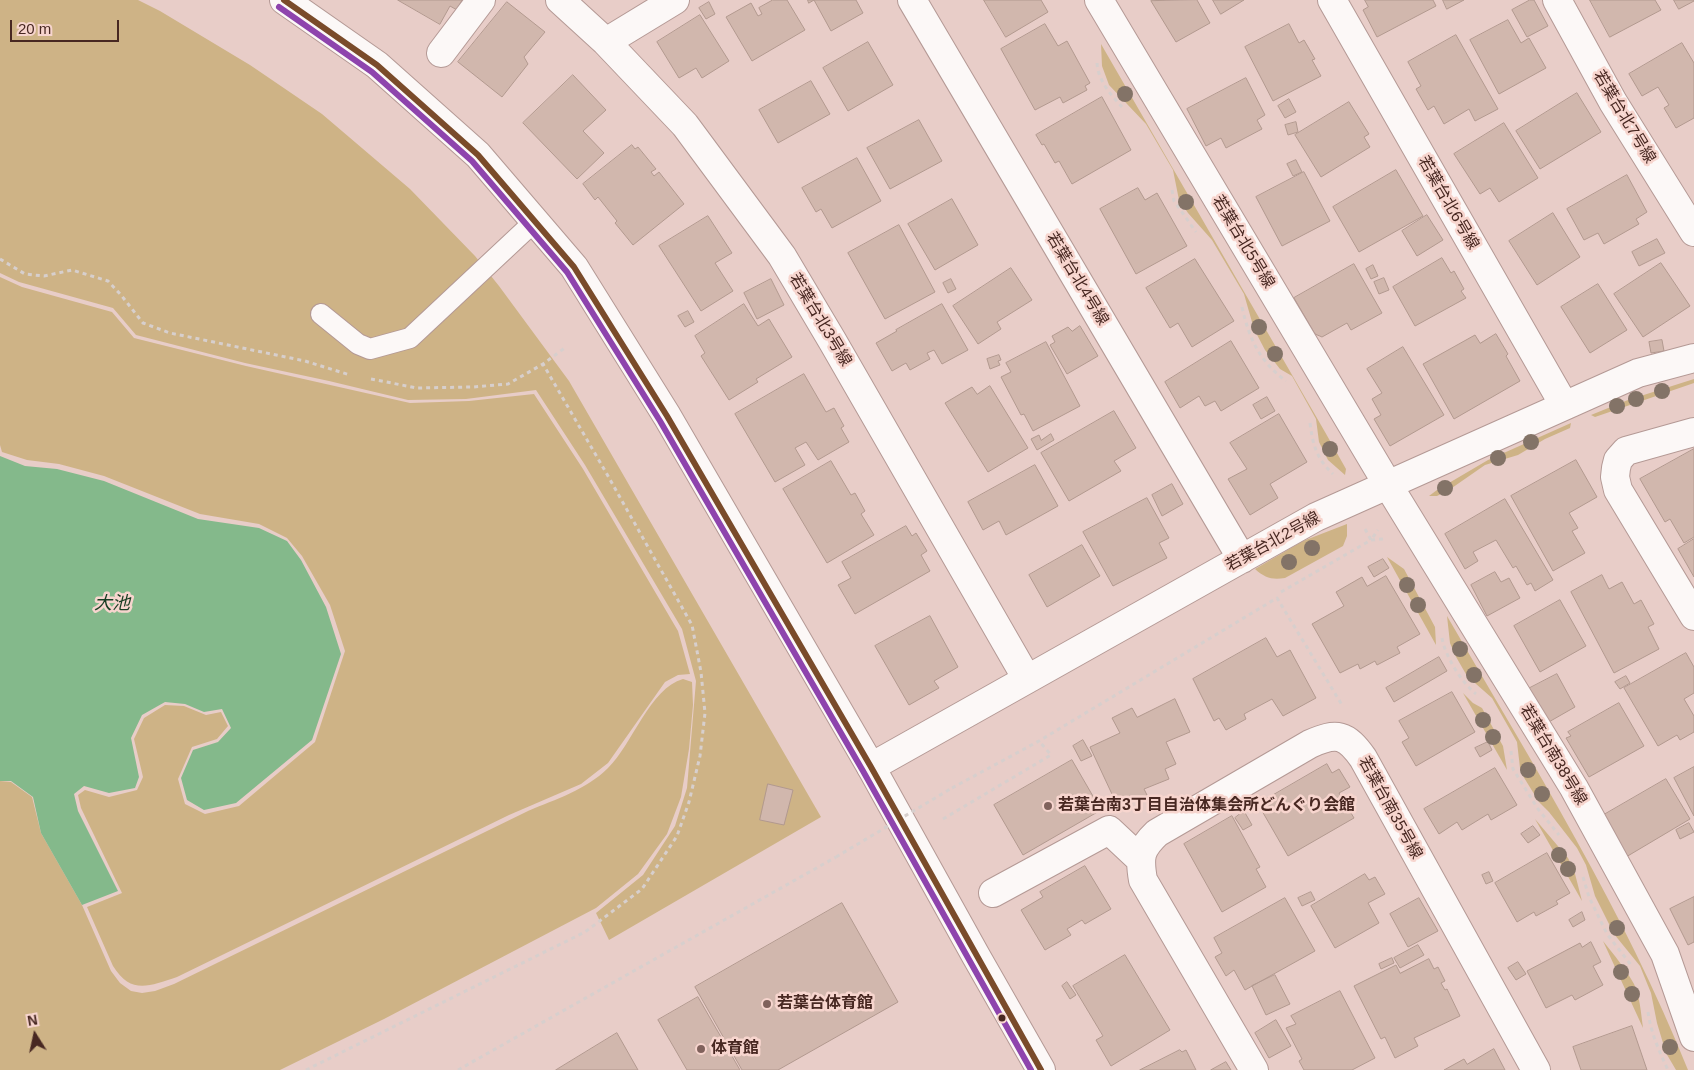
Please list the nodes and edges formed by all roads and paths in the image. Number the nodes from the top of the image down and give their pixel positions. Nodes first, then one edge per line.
1 (284, 0) edge
2 (481, 0) edge
3 (560, 0) edge
4 (675, 0) edge
5 (912, 0) edge
6 (1099, 0) edge
7 (1332, 0) edge
8 (1557, 0) edge
9 (606, 42) junction
10 (440, 53) dead end
11 (535, 221) junction
12 (1694, 232) edge
13 (0, 259) edge
14 (321, 314) dead end
15 (566, 347) dead end
16 (1694, 358) edge
17 (543, 364) junction
18 (351, 375) dead end
19 (370, 379) dead end
20 (1564, 405) junction
21 (1694, 432) edge
22 (1388, 485) junction
23 (1386, 541) dead end
24 (1242, 559) junction
25 (1282, 592) dead end
26 (1694, 616) edge
27 (1441, 634) dead end
28 (1027, 679) junction
29 (1481, 698) dead end
30 (1342, 737) junction
31 (1039, 741) junction
32 (1509, 742) dead end
33 (871, 767) junction
34 (943, 819) dead end
35 (1563, 838) dead end
36 (1141, 860) junction
37 (1582, 872) dead end
38 (993, 893) dead end
39 (1636, 972) dead end
40 (1648, 1011) dead end
41 (1694, 1037) edge
42 (306, 1070) edge
43 (458, 1070) edge
44 (1041, 1070) edge
45 (1254, 1070) edge
46 (1536, 1070) edge
47 (1668, 1070) edge

1 - 11 street
2 - 10 street
3 - 9 street, 若葉台北3号線
4 - 9 street
5 - 24 street, 若葉台北4号線
6 - 22 street, 若葉台北5号線
7 - 20 street, 若葉台北6号線
8 - 12 street, 若葉台北7号線
9 - 28 street, 若葉台北3号線
11 - 14 lane
11 - 33 street
13 - 18 path
15 - 17 path
16 - 20 street, 若葉台北2号線
17 - 19 path
17 - 42 path
20 - 22 street, 若葉台北2号線
21 - 26 street
22 - 24 street, 若葉台北2号線
22 - 41 street, 若葉台南38号線
23 - 25 path
24 - 28 street, 若葉台北2号線
27 - 29 path
28 - 33 street, 若葉台北2号線
30 - 31 path
30 - 36 street
30 - 46 street, 若葉台南35号線
31 - 34 path
31 - 43 path, bridge
32 - 35 path
33 - 44 street
36 - 38 street
36 - 45 street
37 - 39 path
40 - 47 path

